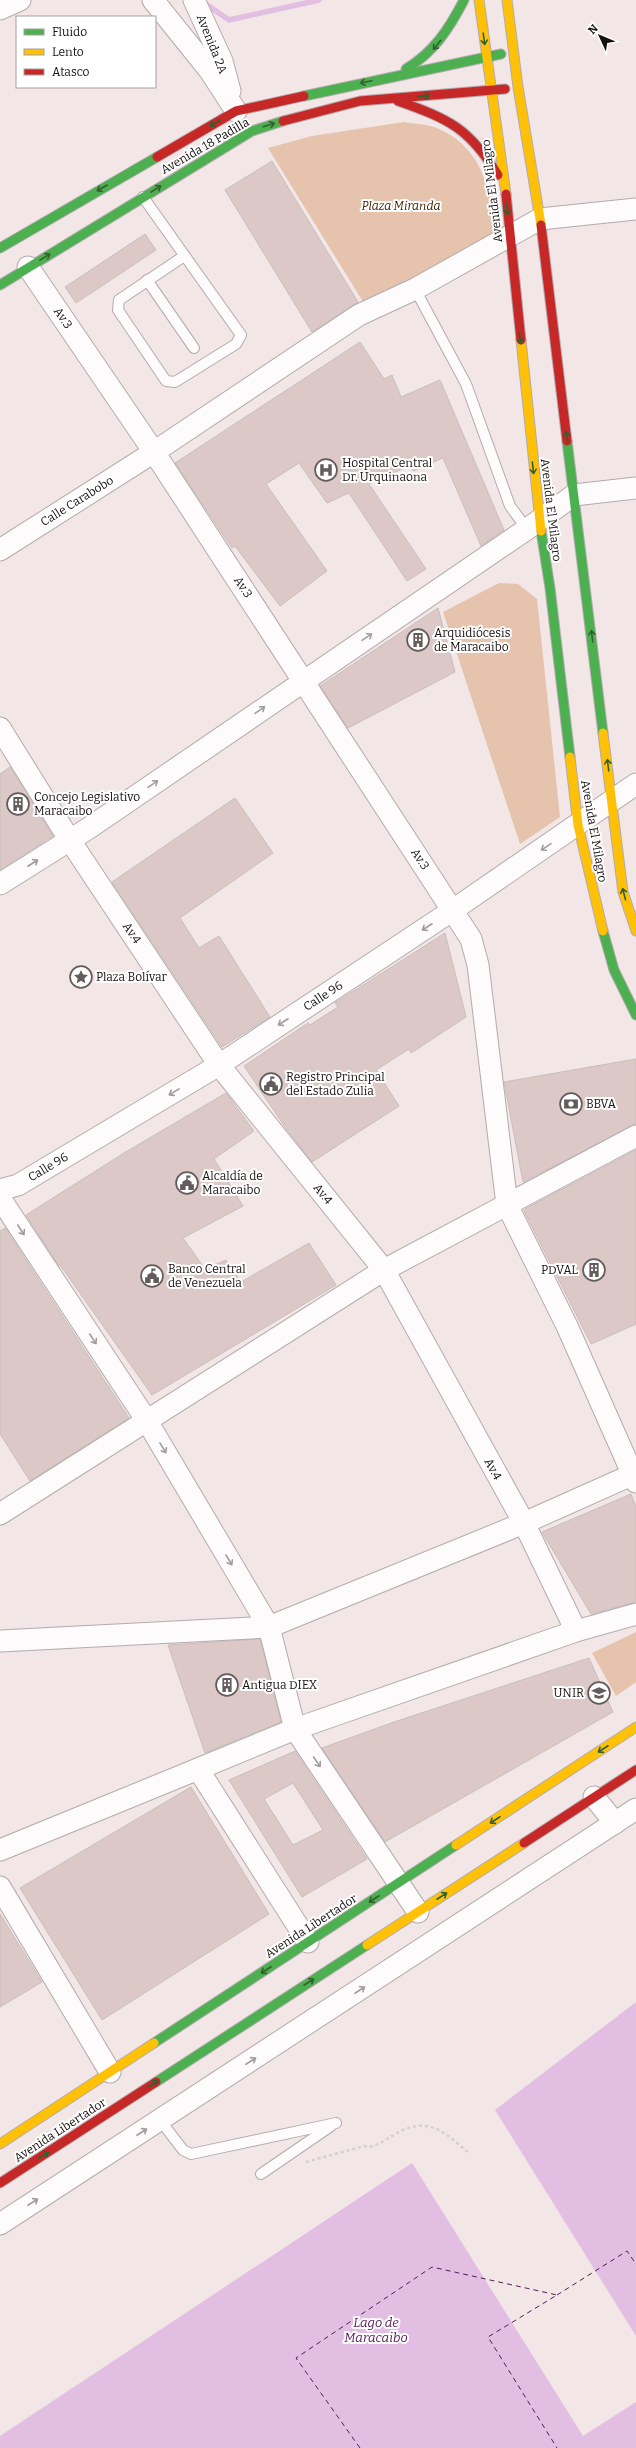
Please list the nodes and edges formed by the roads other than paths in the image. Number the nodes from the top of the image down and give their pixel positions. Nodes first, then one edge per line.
1 (20, 0) edge
2 (153, 0) edge
3 (194, 0) edge
4 (464, 0) edge
5 (479, 0) edge
6 (507, 0) edge
7 (0, 9) edge
8 (514, 52) junction
9 (487, 56) junction
10 (390, 77) junction
11 (518, 87) junction
12 (492, 91) junction
13 (391, 99) junction
14 (236, 111) junction
15 (504, 184) junction
16 (143, 197) junction
17 (636, 209) edge
18 (540, 219) junction
19 (509, 238) junction
20 (0, 248) edge
21 (184, 256) junction
22 (26, 264) junction
23 (147, 280) junction
24 (0, 285) edge
25 (416, 289) junction
26 (194, 348) dead end
27 (154, 452) junction
28 (636, 488) edge
29 (574, 495) junction
30 (533, 525) junction
31 (0, 550) edge
32 (303, 681) junction
33 (0, 728) edge
34 (636, 784) edge
35 (612, 799) junction
36 (578, 825) junction
37 (69, 839) junction
38 (0, 884) edge
39 (453, 910) junction
40 (636, 931) edge
41 (636, 1015) edge
42 (219, 1065) junction
43 (636, 1136) edge
44 (0, 1190) edge
45 (0, 1198) edge
46 (507, 1205) junction
47 (384, 1270) junction
48 (147, 1421) junction
49 (635, 1476) edge
50 (0, 1514) edge
51 (524, 1523) junction
52 (636, 1614) edge
53 (269, 1627) junction
54 (576, 1631) junction
55 (0, 1641) edge
56 (636, 1727) edge
57 (295, 1729) junction
58 (198, 1769) junction
59 (636, 1770) edge
60 (594, 1797) junction
61 (636, 1809) edge
62 (615, 1823) junction
63 (0, 1850) edge
64 (397, 1884) junction
65 (1, 1891) edge
66 (418, 1912) junction
67 (308, 1942) junction
68 (110, 2072) junction
69 (160, 2120) junction
70 (0, 2144) edge
71 (261, 2174) dead end
72 (0, 2184) edge
73 (0, 2224) edge

1 - 7 street
2 - 14 street
3 - 14 street, Avenida 2A
4 -> 10 main road
5 -> 9 main road, Avenida El Milagro
6 - 8 main road, Avenida El Milagro
8 - 9 main road, Avenida 18 Padilla
8 - 11 main road, Avenida El Milagro
9 - 10 main road, Avenida 18 Padilla
9 - 12 main road, Avenida El Milagro
10 -> 14 main road, Avenida 18 Padilla
11 - 12 main road, Avenida 18 Padilla
11 - 18 main road, Avenida El Milagro
13 -> 12 main road, Avenida 18 Padilla
12 - 15 main road, Avenida El Milagro
13 - 15 main road
16 -> 13 main road, Avenida 18 Padilla
14 -> 20 main road, Avenida 18 Padilla
15 -> 19 main road, Avenida El Milagro
16 - 21 lane
22 -> 16 main road, Avenida 18 Padilla
17 - 18 street
18 - 19 street, Calle Carabobo
29 -> 18 main road, Avenida El Milagro
19 - 25 street, Calle Carabobo
19 -> 30 main road, Avenida El Milagro
21 - 23 lane
21 - 23 lane
22 - 24 main road, Avenida 18 Padilla
22 - 27 street, Av.3
23 - 26 lane
25 - 27 street, Calle Carabobo
25 - 30 lane
27 - 31 street, Calle Carabobo
27 - 32 street, Av.3
28 - 29 street
29 - 30 street
35 -> 29 main road, Avenida El Milagro
32 -> 30 street
30 - 36 main road, Avenida El Milagro
37 -> 32 street
32 - 39 street, Av.3
33 - 37 street, Av.4
34 - 35 street, Calle 96
35 - 36 street, Calle 96
40 -> 35 main road, Avenida El Milagro
36 -> 39 street, Calle 96
36 - 41 main road, Avenida El Milagro
38 -> 37 street
37 - 42 street, Av.4
39 -> 42 street, Calle 96
39 - 46 street, Av.3
42 -> 44 street, Calle 96
42 - 47 street, Av.4
43 - 46 street
45 -> 48 street
46 - 47 street
46 - 49 street, Av.3
47 - 48 street
47 - 51 street, Av.4
48 - 50 street
48 -> 53 street
49 - 51 street
51 - 53 street
51 - 54 street, Av.4
52 - 54 street
53 - 55 street
53 - 57 street
54 - 57 street
56 -> 64 main road, Avenida Libertador
57 - 58 street
57 -> 64 street
58 - 63 street
58 - 67 street
59 - 60 main road, Avenida Libertador
60 - 62 street
66 -> 60 main road, Avenida Libertador
61 - 62 street
69 -> 62 street
64 - 66 street
64 -> 67 main road, Avenida Libertador
65 - 68 street
72 -> 66 main road, Avenida Libertador
67 -> 68 main road, Avenida Libertador
68 - 70 main road, Avenida Libertador
69 - 71 lane
73 -> 69 street

